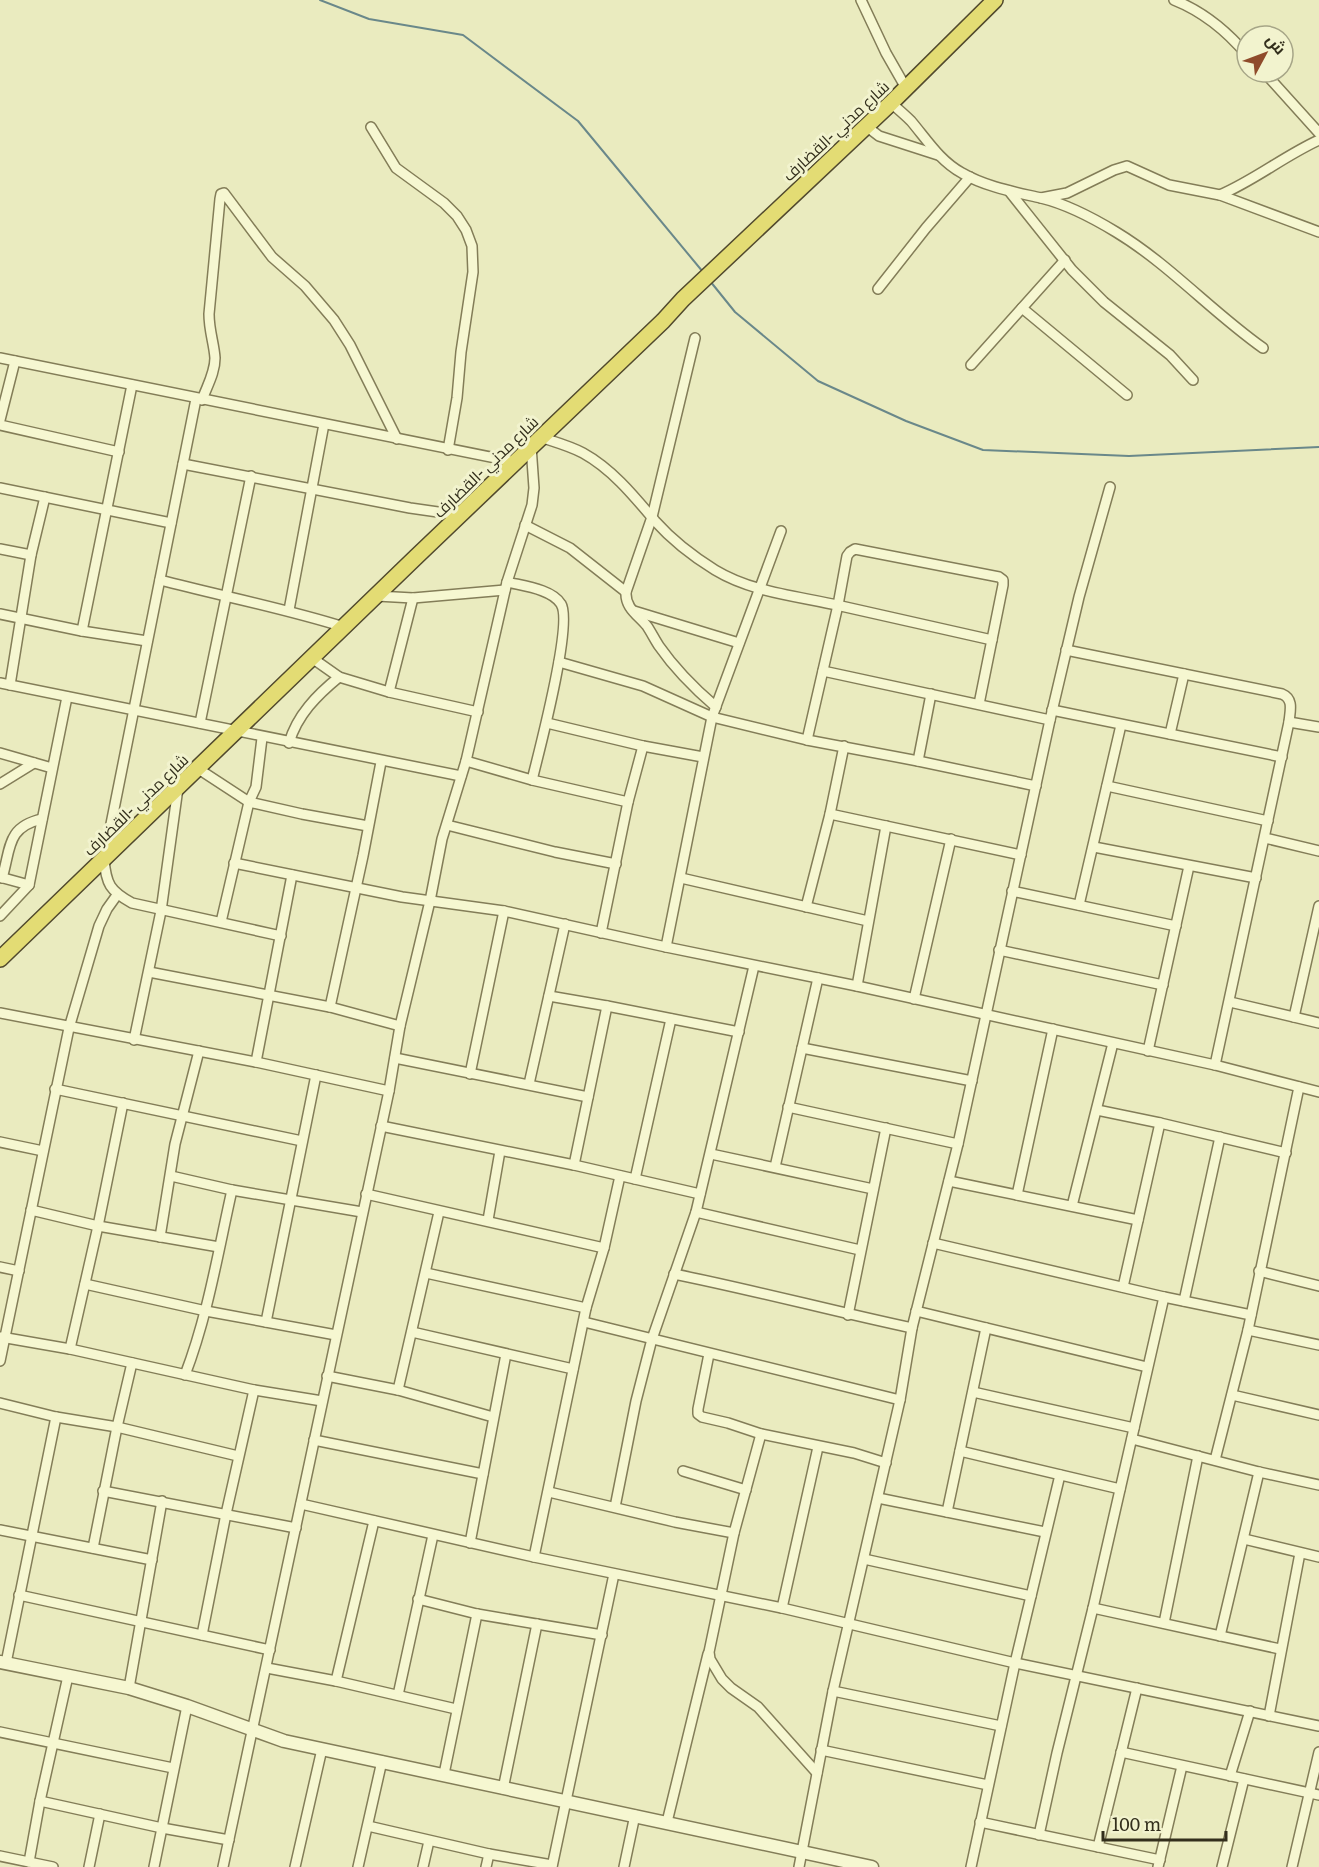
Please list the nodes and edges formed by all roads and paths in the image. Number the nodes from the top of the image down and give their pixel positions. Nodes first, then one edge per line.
1 (861, 0) edge
2 (995, 0) edge
3 (1174, 0) edge
4 (1235, 40) edge
5 (1275, 84) edge
6 (906, 88) junction
7 (891, 103) junction
8 (371, 126) dead end
9 (866, 126) junction
10 (1319, 133) edge
11 (1319, 140) edge
12 (940, 156) junction
13 (970, 177) junction
14 (1009, 191) junction
15 (1220, 195) junction
16 (1041, 198) junction
17 (1319, 232) edge
18 (1065, 260) junction
19 (878, 289) dead end
20 (1023, 308) junction
21 (695, 338) dead end
22 (1263, 348) dead end
23 (0, 358) edge
24 (15, 361) junction
25 (971, 366) dead end
26 (1193, 380) dead end
27 (132, 385) junction
28 (1126, 395) dead end
29 (199, 399) junction
30 (0, 423) edge
31 (324, 424) junction
32 (397, 439) junction
33 (536, 442) junction
34 (448, 450) junction
35 (119, 452) junction
36 (515, 462) junction
37 (183, 464) junction
38 (251, 476) junction
39 (1110, 487) dead end
40 (0, 488) edge
41 (312, 489) junction
42 (45, 497) junction
43 (107, 510) junction
44 (459, 515) junction
45 (652, 517) junction
46 (171, 523) junction
47 (525, 525) junction
48 (781, 531) dead end
49 (0, 549) edge
50 (31, 555) junction
51 (160, 580) junction
52 (506, 586) junction
53 (758, 588) junction
54 (626, 592) junction
55 (377, 596) junction
56 (225, 597) junction
57 (413, 598) junction
58 (838, 605) junction
59 (289, 610) junction
60 (632, 610) junction
61 (0, 614) edge
62 (21, 618) junction
63 (344, 627) junction
64 (82, 631) junction
65 (992, 640) junction
66 (147, 641) junction
67 (739, 643) junction
68 (1066, 650) junction
69 (312, 658) junction
70 (559, 662) junction
71 (823, 671) junction
72 (1184, 674) junction
73 (339, 677) junction
74 (5, 684) edge
75 (388, 692) junction
76 (931, 693) junction
77 (67, 697) junction
78 (979, 704) junction
79 (716, 707) junction
80 (134, 711) junction
81 (478, 711) junction
82 (1051, 715) junction
83 (712, 717) junction
84 (1289, 722) junction
85 (200, 723) junction
86 (547, 723) junction
87 (1121, 725) junction
88 (1319, 727) edge
89 (238, 730) junction
90 (1170, 734) junction
91 (262, 738) junction
92 (807, 740) junction
93 (289, 743) junction
94 (643, 746) junction
95 (844, 746) junction
96 (0, 753) edge
97 (703, 757) junction
98 (1282, 757) junction
99 (918, 760) junction
100 (465, 761) junction
101 (381, 762) junction
102 (34, 763) junction
103 (52, 768) junction
104 (197, 768) junction
105 (461, 776) junction
106 (532, 780) junction
107 (0, 784) edge
108 (1036, 786) junction
109 (1107, 786) junction
110 (178, 788) junction
111 (249, 802) junction
112 (628, 802) junction
113 (830, 814) junction
114 (42, 819) junction
115 (1268, 821) junction
116 (447, 825) junction
117 (368, 826) junction
118 (886, 826) junction
119 (1265, 838) junction
120 (951, 839) junction
121 (1094, 847) junction
122 (1319, 851) edge
123 (1021, 855) junction
124 (104, 859) junction
125 (234, 863) junction
126 (616, 864) junction
127 (1189, 866) junction
128 (292, 875) junction
129 (1, 878) edge
130 (681, 878) junction
131 (1256, 878) junction
132 (29, 885) junction
133 (355, 886) junction
134 (1012, 891) junction
135 (117, 895) junction
136 (430, 901) junction
137 (1079, 906) junction
138 (1319, 906) edge
139 (806, 907) junction
140 (161, 911) junction
141 (504, 911) junction
142 (0, 916) edge
143 (868, 921) junction
144 (221, 922) junction
145 (565, 924) junction
146 (1176, 926) junction
147 (602, 933) junction
148 (281, 936) junction
149 (666, 947) junction
150 (999, 950) junction
151 (0, 959) edge
152 (754, 966) junction
153 (149, 972) junction
154 (818, 978) junction
155 (1163, 985) junction
156 (857, 986) junction
157 (549, 996) junction
158 (270, 997) junction
159 (914, 999) junction
160 (1230, 1002) junction
161 (607, 1006) junction
162 (330, 1007) junction
163 (985, 1015) junction
164 (1, 1016) edge
165 (1294, 1017) junction
166 (671, 1019) junction
167 (1319, 1023) edge
168 (400, 1026) junction
169 (69, 1028) junction
170 (1053, 1029) junction
171 (739, 1032) junction
172 (134, 1040) junction
173 (1113, 1043) junction
174 (802, 1048) junction
175 (199, 1051) junction
176 (1148, 1051) junction
177 (395, 1058) junction
178 (256, 1062) junction
179 (1215, 1065) junction
180 (470, 1074) junction
181 (316, 1075) junction
182 (972, 1081) junction
183 (529, 1084) junction
184 (1299, 1087) junction
185 (55, 1089) junction
186 (388, 1091) junction
187 (1319, 1092) edge
188 (588, 1097) junction
189 (123, 1103) junction
190 (788, 1107) junction
191 (1097, 1110) junction
192 (182, 1116) junction
193 (1160, 1123) junction
194 (381, 1126) junction
195 (886, 1128) junction
196 (1220, 1137) junction
197 (302, 1141) junction
198 (0, 1142) edge
199 (958, 1144) junction
200 (43, 1151) junction
201 (500, 1151) junction
202 (1286, 1153) junction
203 (711, 1154) junction
204 (574, 1165) junction
205 (775, 1167) junction
206 (171, 1176) junction
207 (620, 1176) junction
208 (634, 1179) junction
209 (949, 1181) junction
210 (873, 1189) junction
211 (232, 1190) junction
212 (366, 1194) junction
213 (700, 1194) junction
214 (1017, 1196) junction
215 (290, 1199) junction
216 (1072, 1206) junction
217 (31, 1210) junction
218 (362, 1212) junction
219 (439, 1212) junction
220 (696, 1212) junction
221 (488, 1220) junction
222 (1138, 1220) junction
223 (98, 1226) junction
224 (160, 1237) junction
225 (933, 1243) junction
226 (219, 1247) junction
227 (604, 1248) junction
228 (860, 1250) junction
229 (0, 1267) edge
230 (19, 1271) junction
231 (1259, 1271) junction
232 (426, 1273) junction
233 (674, 1274) junction
234 (85, 1284) junction
235 (1319, 1286) edge
236 (1123, 1287) junction
237 (1164, 1297) junction
238 (1184, 1301) junction
239 (586, 1308) junction
240 (206, 1311) junction
241 (916, 1311) junction
242 (848, 1315) junction
243 (1251, 1315) junction
244 (266, 1322) junction
245 (584, 1322) junction
246 (912, 1328) junction
247 (986, 1328) junction
248 (1248, 1330) junction
249 (412, 1332) junction
250 (336, 1335) junction
251 (2, 1337) edge
252 (652, 1339) junction
253 (1319, 1345) edge
254 (70, 1349) junction
255 (506, 1354) junction
256 (709, 1354) junction
257 (0, 1361) edge
258 (132, 1363) junction
259 (1147, 1366) junction
260 (573, 1369) junction
261 (185, 1375) junction
262 (327, 1376) junction
263 (254, 1390) junction
264 (398, 1390) junction
265 (973, 1392) junction
266 (1232, 1395) junction
267 (900, 1400) junction
268 (322, 1401) junction
269 (0, 1403) edge
270 (1319, 1415) edge
271 (56, 1417) junction
272 (493, 1417) junction
273 (117, 1427) junction
274 (1134, 1428) junction
275 (761, 1434) junction
276 (1132, 1438) junction
277 (314, 1440) junction
278 (818, 1447) junction
279 (960, 1451) junction
280 (238, 1456) junction
281 (1198, 1456) junction
282 (1215, 1460) junction
283 (886, 1463) junction
284 (683, 1471) dead end
285 (1259, 1472) junction
286 (483, 1474) junction
287 (1060, 1475) junction
288 (1319, 1485) edge
289 (1120, 1489) junction
290 (746, 1490) junction
291 (104, 1491) junction
292 (549, 1492) junction
293 (878, 1498) junction
294 (162, 1501) junction
295 (301, 1504) junction
296 (615, 1507) junction
297 (947, 1512) junction
298 (226, 1514) junction
299 (374, 1521) junction
300 (296, 1528) junction
301 (0, 1530) edge
302 (1045, 1532) junction
303 (734, 1533) junction
304 (433, 1535) junction
305 (32, 1537) junction
306 (1244, 1539) junction
307 (470, 1543) junction
308 (93, 1548) junction
309 (1300, 1553) junction
310 (534, 1557) junction
311 (1319, 1557) edge
312 (864, 1559) junction
313 (152, 1560) junction
314 (614, 1574) junction
315 (19, 1595) junction
316 (721, 1596) junction
317 (1031, 1596) junction
318 (418, 1599) junction
319 (782, 1608) junction
320 (1094, 1608) junction
321 (477, 1614) junction
322 (142, 1623) junction
323 (847, 1623) junction
324 (1164, 1623) junction
325 (537, 1624) junction
326 (202, 1635) junction
327 (602, 1635) junction
328 (1220, 1636) junction
329 (1280, 1649) junction
330 (270, 1650) junction
331 (709, 1652) junction
332 (3, 1662) edge
333 (1015, 1663) junction
334 (267, 1668) junction
335 (68, 1676) junction
336 (1076, 1676) junction
337 (336, 1681) junction
338 (129, 1688) junction
339 (1137, 1688) junction
340 (833, 1691) junction
341 (398, 1695) junction
342 (187, 1706) junction
343 (456, 1709) junction
344 (1250, 1712) junction
345 (1269, 1716) junction
346 (1001, 1726) junction
347 (1319, 1726) edge
348 (253, 1730) junction
349 (0, 1732) edge
350 (52, 1742) junction
351 (322, 1749) junction
352 (821, 1750) junction
353 (1121, 1752) junction
354 (1319, 1752) edge
355 (382, 1761) junction
356 (1182, 1766) junction
357 (173, 1768) junction
358 (817, 1773) junction
359 (444, 1774) junction
360 (1230, 1776) junction
361 (1244, 1779) junction
362 (988, 1785) junction
363 (503, 1789) junction
364 (1308, 1793) junction
365 (1319, 1795) edge
366 (566, 1800) junction
367 (40, 1801) junction
368 (100, 1814) junction
369 (635, 1815) junction
370 (667, 1822) junction
371 (980, 1822) junction
372 (368, 1826) junction
373 (162, 1828) junction
374 (1039, 1834) junction
375 (229, 1840) junction
376 (429, 1841) junction
377 (1098, 1847) junction
378 (803, 1851) junction
379 (489, 1854) junction
380 (0, 1856) edge
381 (29, 1862) junction
382 (1159, 1864) edge
383 (552, 1866) edge
384 (53, 1867) edge
385 (90, 1867) edge
386 (154, 1867) edge
387 (223, 1867) edge
388 (295, 1867) edge
389 (358, 1867) edge
390 (423, 1867) edge
391 (486, 1867) edge
392 (624, 1867) edge
393 (799, 1867) edge
394 (872, 1867) edge
395 (971, 1867) edge
396 (1222, 1867) edge
397 (1292, 1867) edge

1 - 6 street
2 - 6 highway, شارع مدني -القضارف
3 - 4 street
5 - 10 street
6 - 7 highway, شارع مدني -القضارف
7 - 9 highway, شارع مدني -القضارف
7 - 12 street
8 - 34 street
9 - 12 street
9 - 33 highway, شارع مدني -القضارف
11 - 15 street
12 - 13 street
13 - 14 street
13 - 19 street
14 - 16 street
14 - 18 street
15 - 16 street
15 - 17 street
16 - 22 street
18 - 20 street
18 - 26 street
20 - 25 street
20 - 28 street
21 - 45 street
23 - 24 street
24 - 27 street
24 - 30 street
27 - 29 street
27 - 35 street
29 - 31 street
29 - 32 street
29 - 37 street
30 - 35 street
31 - 32 street
31 - 41 street
32 - 34 street
33 - 36 highway, شارع مدني -القضارف
33 - 45 street
33 - 47 street
34 - 36 street
35 - 43 street
36 - 44 highway, شارع مدني -القضارف
37 - 38 street
37 - 46 street
38 - 41 street
38 - 56 street
39 - 68 street
40 - 42 street
41 - 44 street
41 - 59 street
42 - 43 street
42 - 50 street
43 - 46 street
43 - 64 street
44 - 55 highway, شارع مدني -القضارف
45 - 53 street
45 - 54 street
46 - 51 street
47 - 52 street
47 - 54 street
48 - 53 street
49 - 50 street
50 - 62 street
51 - 56 street
51 - 66 street
52 - 57 street
52 - 70 street
52 - 81 street
53 - 58 street
53 - 67 street
54 - 60 street
55 - 57 street
55 - 63 highway, شارع مدني -القضارف
56 - 59 street
56 - 85 street
57 - 75 street
58 - 65 street
58 - 65 street
58 - 71 street
59 - 63 street
60 - 67 street
60 - 79 street
61 - 62 street
62 - 64 street
62 - 74 street
63 - 69 highway, شارع مدني -القضارف
64 - 66 street
65 - 78 street
66 - 80 street
67 - 79 street
68 - 72 street
68 - 82 street
69 - 73 street
69 - 89 highway, شارع مدني -القضارف
70 - 83 street
70 - 86 street
71 - 76 street
71 - 92 street
72 - 84 street
72 - 90 street
73 - 75 street
73 - 93 street
74 - 77 street
75 - 81 street
76 - 78 street
76 - 99 street
77 - 80 street
77 - 103 street
78 - 82 street
79 - 83 street
80 - 85 street
80 - 124 street
81 - 100 street
82 - 87 street
82 - 108 street
83 - 92 street
83 - 97 street
84 - 88 street
84 - 98 street
85 - 89 street
86 - 94 street
86 - 106 street
87 - 90 street
87 - 109 street
89 - 91 street
89 - 104 highway, شارع مدني -القضارف
90 - 98 street
91 - 93 street
91 - 111 street
92 - 95 street
93 - 101 street
94 - 97 street
94 - 112 street
95 - 99 street
95 - 113 street
96 - 102 street
97 - 130 street
98 - 115 street
99 - 108 street
100 - 105 street
100 - 106 street
101 - 105 street
101 - 117 street
102 - 103 street
102 - 107 street
103 - 114 street
104 - 110 highway, شارع مدني -القضارف
104 - 111 street
105 - 116 street
106 - 112 street
108 - 123 street
109 - 115 street
109 - 121 street
110 - 124 highway, شارع مدني -القضارف
110 - 140 street
111 - 117 street
111 - 125 street
112 - 126 street
113 - 118 street
113 - 139 street
114 - 129 street
114 - 132 street
115 - 119 street
116 - 126 street
116 - 136 street
117 - 133 street
118 - 120 street
118 - 143 street
119 - 122 street
119 - 131 street
120 - 123 street
120 - 159 street
121 - 127 street
121 - 137 street
123 - 134 street
124 - 135 street
124 - 151 highway, شارع مدني -القضارف
125 - 128 street
125 - 144 street
126 - 147 street
127 - 131 street
127 - 146 street
128 - 133 street
128 - 148 street
129 - 132 street
130 - 139 street
130 - 149 street
131 - 160 street
132 - 142 street
133 - 136 street
133 - 162 street
134 - 137 street
134 - 150 street
135 - 140 street
135 - 169 street
136 - 141 street
136 - 168 street
137 - 146 street
138 - 165 street
139 - 143 street
140 - 144 street
140 - 153 street
141 - 145 street
141 - 180 street
143 - 156 street
144 - 148 street
145 - 147 street
145 - 157 street
146 - 155 street
147 - 149 street
148 - 158 street
149 - 152 street
150 - 155 street
150 - 163 street
152 - 154 street
152 - 171 street
153 - 158 street
153 - 172 street
154 - 156 street
154 - 174 street
155 - 176 street
156 - 159 street
157 - 161 street
157 - 183 street
158 - 162 street
158 - 178 street
159 - 163 street
160 - 165 street
160 - 179 street
161 - 166 street
161 - 188 street
162 - 168 street
163 - 170 street
163 - 182 street
164 - 169 street
165 - 167 street
166 - 171 street
166 - 208 street
168 - 177 street
169 - 172 street
169 - 185 street
170 - 173 street
170 - 214 street
171 - 203 street
172 - 175 street
173 - 176 street
173 - 191 street
174 - 182 street
174 - 190 street
175 - 178 street
175 - 192 street
176 - 179 street
177 - 180 street
177 - 186 street
178 - 181 street
179 - 184 street
180 - 183 street
181 - 186 street
181 - 197 street
182 - 199 street
183 - 188 street
184 - 187 street
184 - 202 street
185 - 189 street
185 - 200 street
186 - 194 street
188 - 204 street
189 - 192 street
189 - 223 street
190 - 195 street
190 - 205 street
191 - 193 street
191 - 216 street
192 - 197 street
192 - 206 street
193 - 196 street
193 - 222 street
194 - 201 street
194 - 212 street
195 - 199 street
195 - 210 street
196 - 202 street
196 - 238 street
197 - 215 street
198 - 200 street
199 - 209 street
200 - 217 street
201 - 204 street
201 - 221 street
202 - 231 street
203 - 205 street
203 - 213 street
204 - 207 street
205 - 210 street
206 - 211 street
206 - 224 street
207 - 208 street
207 - 227 street
208 - 213 street
209 - 214 street
209 - 225 street
210 - 228 street
211 - 215 street
211 - 226 street
212 - 218 street
212 - 219 street
213 - 220 street
214 - 216 street
215 - 218 street
215 - 244 street
216 - 222 street
217 - 223 street
217 - 230 street
218 - 250 street
219 - 221 street
219 - 232 street
220 - 228 street
220 - 233 street
221 - 227 street
222 - 236 street
223 - 224 street
223 - 234 street
224 - 226 street
225 - 236 street
225 - 241 street
226 - 240 street
227 - 239 street
228 - 242 street
229 - 230 street
230 - 251 street
231 - 235 street
231 - 243 street
232 - 239 street
232 - 249 street
233 - 242 street
233 - 252 street
234 - 240 street
234 - 254 street
236 - 237 street
237 - 238 street
237 - 259 street
238 - 243 street
239 - 245 street
240 - 244 street
240 - 261 street
241 - 246 street
241 - 247 street
242 - 246 street
243 - 248 street
244 - 250 street
245 - 252 street
245 - 260 street
246 - 267 street
247 - 259 street
247 - 265 street
248 - 253 street
248 - 266 street
249 - 255 street
249 - 264 street
250 - 262 street
251 - 254 street
251 - 257 street
252 - 256 street
252 - 296 street
254 - 258 street
255 - 260 street
255 - 272 street
256 - 267 street
256 - 275 street
258 - 261 street
258 - 273 street
259 - 274 street
260 - 292 street
261 - 263 street
262 - 264 street
262 - 268 street
263 - 268 street
263 - 280 street
264 - 272 street
265 - 274 street
265 - 279 street
266 - 270 street
266 - 282 street
267 - 283 street
268 - 277 street
269 - 271 street
271 - 273 street
271 - 305 street
272 - 286 street
273 - 280 street
273 - 291 street
274 - 276 street
275 - 278 street
275 - 290 street
276 - 281 street
276 - 289 street
277 - 286 street
277 - 295 street
278 - 283 street
278 - 319 street
279 - 287 street
279 - 297 street
280 - 298 street
281 - 282 street
281 - 324 street
282 - 285 street
283 - 293 street
284 - 290 street
285 - 288 street
285 - 306 street
286 - 307 street
287 - 289 street
287 - 302 street
289 - 320 street
290 - 303 street
291 - 294 street
291 - 308 street
292 - 296 street
292 - 310 street
293 - 297 street
293 - 312 street
294 - 298 street
294 - 313 street
295 - 299 street
295 - 300 street
296 - 303 street
297 - 302 street
298 - 300 street
298 - 326 street
299 - 304 street
299 - 337 street
300 - 330 street
301 - 305 street
302 - 317 street
303 - 316 street
304 - 307 street
304 - 318 street
305 - 308 street
305 - 315 street
306 - 309 street
306 - 328 street
307 - 310 street
308 - 313 street
309 - 311 street
309 - 329 street
310 - 314 street
312 - 317 street
312 - 323 street
313 - 322 street
314 - 316 street
314 - 327 street
315 - 322 street
315 - 332 street
316 - 319 street
316 - 331 street
317 - 333 street
318 - 321 street
318 - 341 street
319 - 323 street
320 - 324 street
320 - 336 street
321 - 325 street
321 - 343 street
322 - 326 street
322 - 338 street
323 - 333 street
323 - 340 street
324 - 328 street
325 - 327 street
325 - 363 street
326 - 330 street
327 - 366 street
328 - 329 street
329 - 345 street
330 - 334 street
331 - 358 street
331 - 370 street
332 - 335 street
333 - 336 street
333 - 346 street
334 - 337 street
334 - 348 street
335 - 338 street
335 - 350 street
336 - 339 street
336 - 374 street
337 - 341 street
338 - 342 street
339 - 344 street
339 - 353 street
340 - 346 street
340 - 352 street
341 - 343 street
342 - 348 street
342 - 357 street
343 - 359 street
344 - 345 street
344 - 360 street
345 - 347 street
346 - 362 street
348 - 351 street
348 - 375 street
349 - 350 street
350 - 357 street
350 - 367 street
351 - 355 street
351 - 388 street
352 - 358 street
352 - 362 street
353 - 356 street
353 - 377 street
354 - 364 street
355 - 359 street
355 - 372 street
356 - 360 street
356 - 382 street
357 - 373 street
358 - 378 street
359 - 363 street
360 - 361 street
361 - 364 street
361 - 396 street
362 - 371 street
363 - 366 street
364 - 365 street
364 - 397 street
366 - 369 street
366 - 383 street
367 - 368 street
367 - 381 street
368 - 373 street
368 - 385 street
369 - 370 street
369 - 392 street
370 - 378 street
371 - 374 street
371 - 395 street
372 - 376 street
372 - 389 street
373 - 375 street
373 - 386 street
374 - 377 street
375 - 387 street
376 - 379 street
376 - 390 street
377 - 382 street
378 - 393 street
378 - 394 street
379 - 383 street
379 - 391 street
380 - 381 street
381 - 384 street

